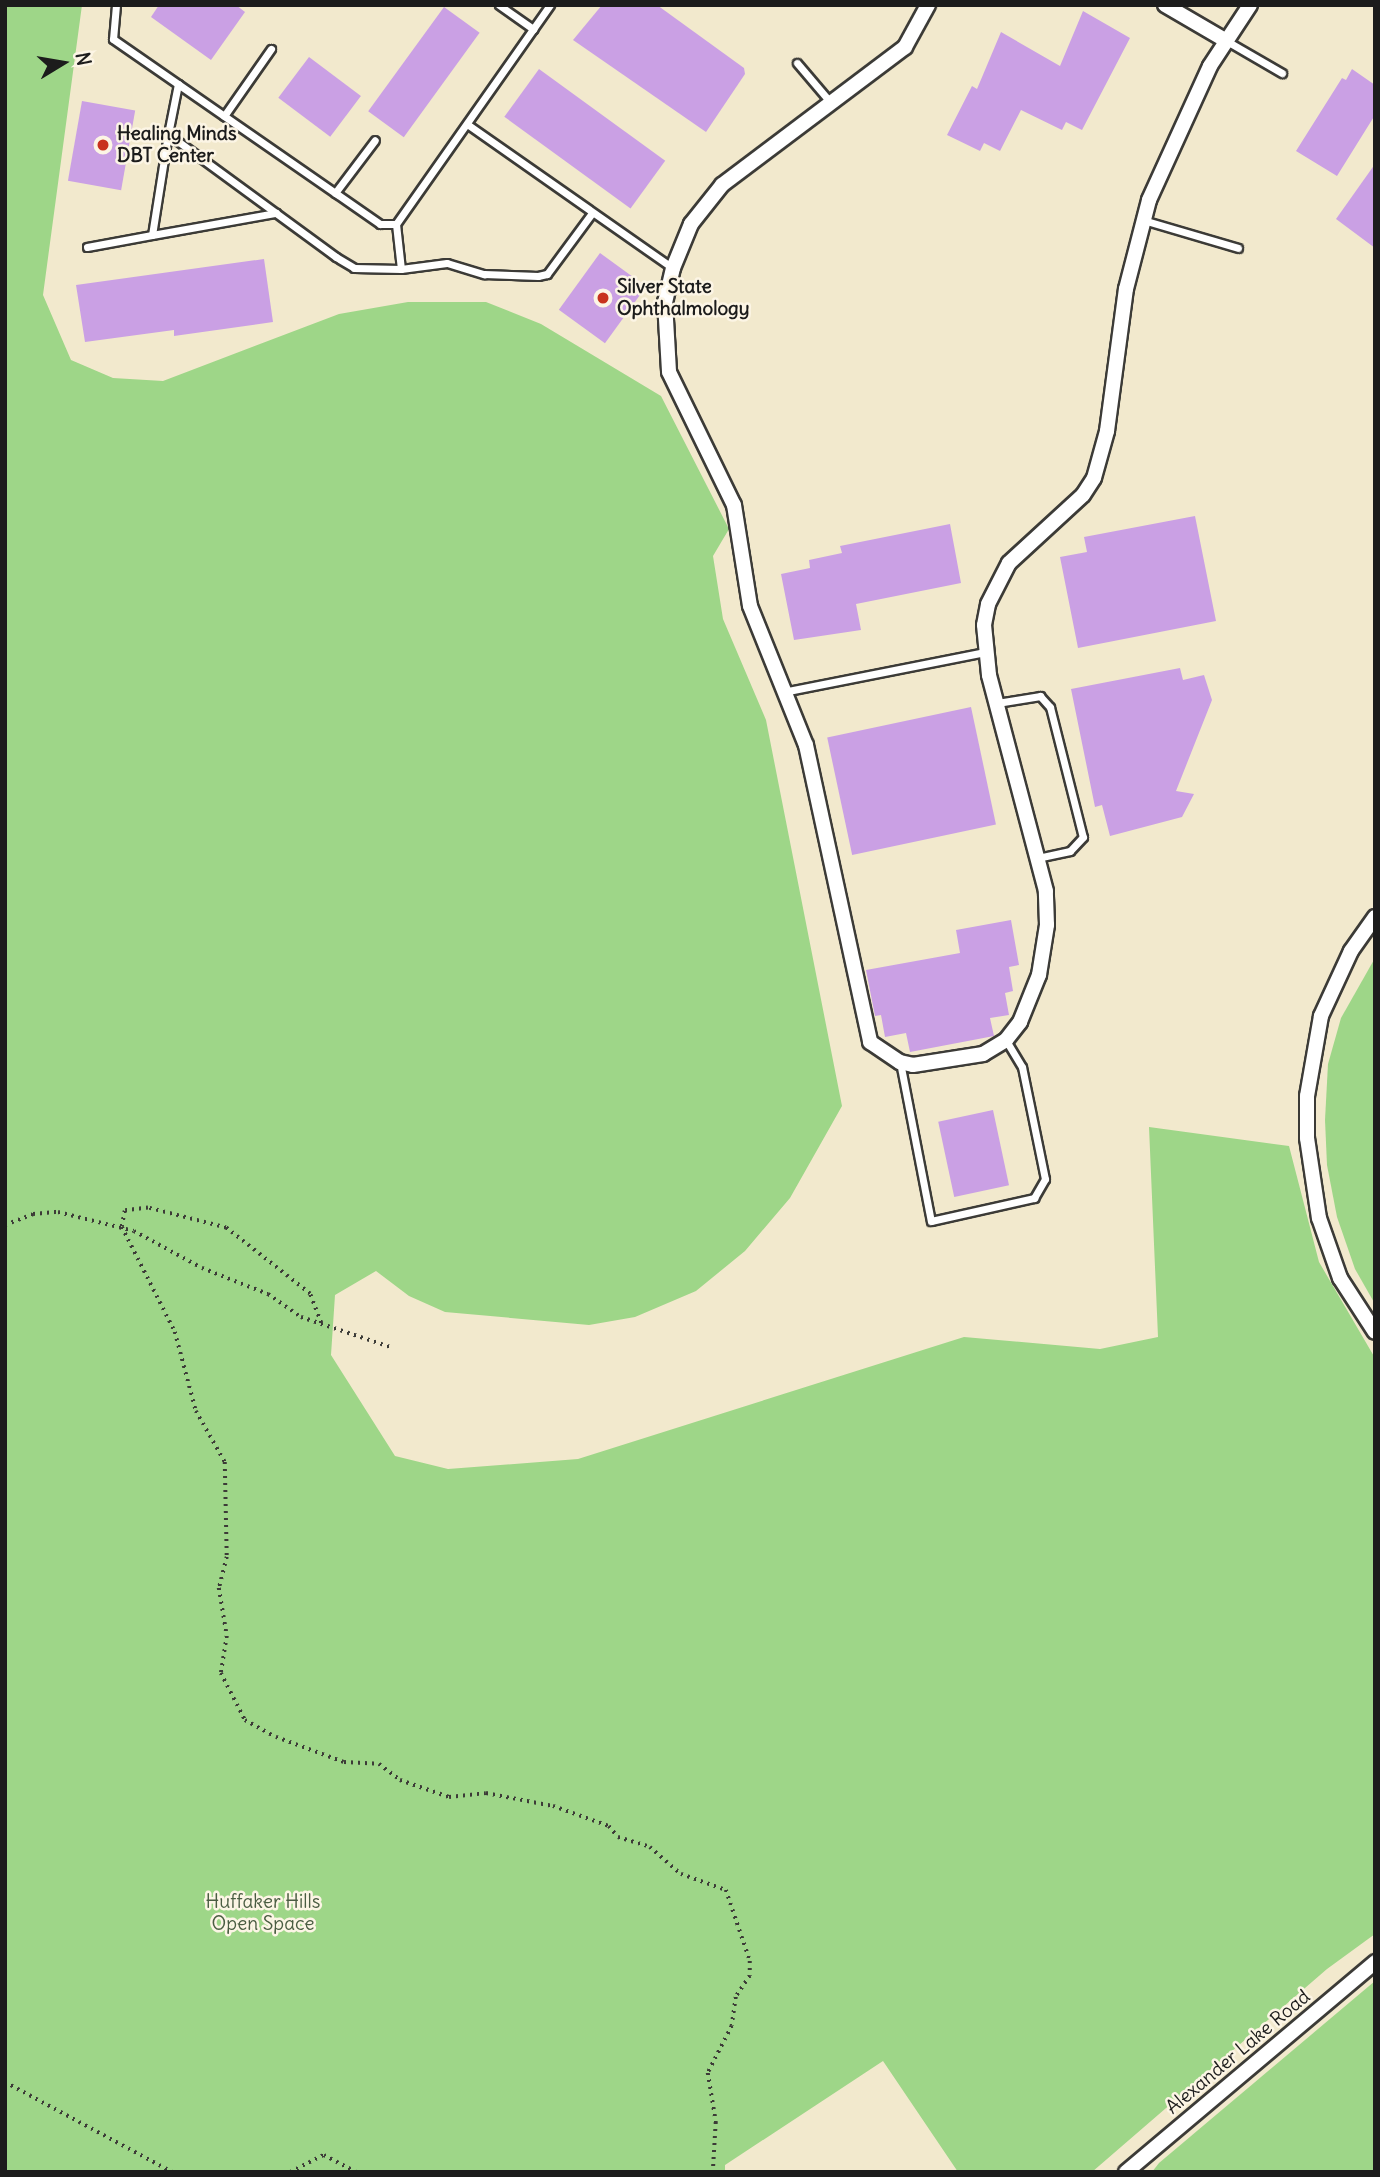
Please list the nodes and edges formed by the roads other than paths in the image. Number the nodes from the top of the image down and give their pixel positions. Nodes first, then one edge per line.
1 (116, 5) edge
2 (499, 5) edge
3 (550, 5) edge
4 (928, 5) edge
5 (1165, 5) edge
6 (1250, 5) edge
7 (533, 29) junction
8 (1225, 40) junction
9 (271, 49) dead end
10 (797, 63) dead end
11 (1282, 73) dead end
12 (178, 84) junction
13 (831, 104) junction
14 (224, 116) junction
15 (467, 124) junction
16 (168, 134) junction
17 (375, 140) dead end
18 (335, 193) junction
19 (276, 213) junction
20 (592, 213) junction
21 (1143, 220) junction
22 (396, 224) junction
23 (152, 235) junction
24 (88, 247) dead end
25 (1238, 248) dead end
26 (673, 268) junction
27 (401, 270) junction
28 (985, 652) junction
29 (783, 692) junction
30 (996, 703) junction
31 (1037, 858) junction
32 (1375, 916) edge
33 (1006, 1040) junction
34 (900, 1062) junction
35 (1375, 1332) edge
36 (1375, 1962) edge
37 (1126, 2172) edge

1 - 12 lane
2 - 7 lane
3 - 7 lane
4 - 13 street
5 - 8 street
6 - 8 street
7 - 15 lane
8 - 11 lane
8 - 21 street
9 - 14 lane
10 - 13 lane
12 - 14 lane
12 - 16 lane
13 - 26 street
14 - 18 lane
15 - 20 lane
15 - 22 lane
16 - 19 lane
16 - 23 lane
17 - 18 lane
18 - 22 lane
19 - 23 lane
19 - 27 lane
20 - 26 lane
20 - 27 lane
21 - 25 lane
21 - 28 street
22 - 27 lane
23 - 24 lane
26 - 29 street
28 - 29 lane
28 - 30 street
29 - 34 street
30 - 31 street
30 - 31 lane
31 - 33 street
32 - 35 street
33 - 34 street
33 - 34 lane
36 - 37 street, Alexander Lake Road

